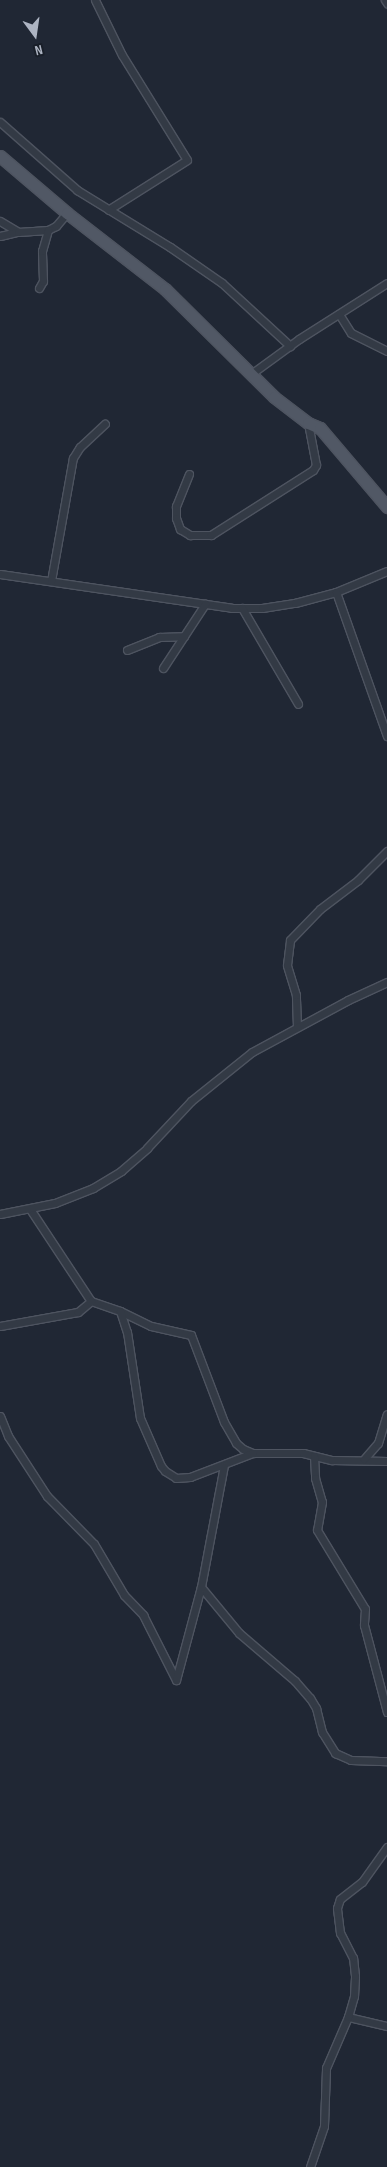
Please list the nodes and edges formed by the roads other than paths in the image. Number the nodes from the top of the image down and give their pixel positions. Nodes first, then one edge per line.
1 (96, 0) edge
2 (0, 122) edge
3 (0, 156) edge
4 (108, 210) junction
5 (66, 213) junction
6 (0, 221) edge
7 (48, 230) junction
8 (18, 232) junction
9 (0, 236) edge
10 (387, 283) edge
11 (38, 288) dead end
12 (339, 314) junction
13 (290, 346) junction
14 (387, 350) edge
15 (251, 374) junction
16 (308, 422) junction
17 (105, 424) dead end
18 (189, 474) dead end
19 (387, 507) edge
20 (387, 571) edge
21 (0, 574) edge
22 (51, 581) junction
23 (336, 592) junction
24 (205, 604) junction
25 (242, 608) junction
26 (184, 636) junction
27 (128, 650) dead end
28 (163, 668) dead end
29 (298, 704) dead end
30 (387, 736) edge
31 (387, 851) edge
32 (387, 982) edge
33 (297, 1027) junction
34 (30, 1209) junction
35 (0, 1214) edge
36 (92, 1301) junction
37 (120, 1311) junction
38 (0, 1326) edge
39 (387, 1414) edge
40 (0, 1416) edge
41 (253, 1453) junction
42 (314, 1456) junction
43 (364, 1460) junction
44 (387, 1461) edge
45 (224, 1465) junction
46 (201, 1587) junction
47 (387, 1712) edge
48 (387, 1760) edge
49 (387, 1847) edge
50 (348, 2016) junction
51 (387, 2026) edge
52 (310, 2167) edge

1 - 4 street
2 - 4 street
3 - 5 main road
4 - 13 street
5 - 7 street
5 - 15 main road
6 - 8 street
7 - 8 street
7 - 11 street
8 - 9 street
10 - 12 street
12 - 13 street
12 - 14 street
13 - 15 street
15 - 16 main road
16 - 18 street
16 - 19 main road
17 - 22 street
20 - 23 street
21 - 22 street
22 - 24 street
23 - 25 street
23 - 30 street
24 - 25 street
24 - 26 street
25 - 29 street
26 - 27 street
26 - 28 street
31 - 33 street
32 - 33 street
33 - 34 street
34 - 35 street
34 - 36 street
36 - 37 street
36 - 38 street
37 - 41 street
37 - 45 street
39 - 43 street
40 - 46 street
41 - 42 street
41 - 45 street
42 - 43 street
42 - 47 street
43 - 44 street
45 - 46 street
46 - 48 street
49 - 50 street
50 - 51 street
50 - 52 street

